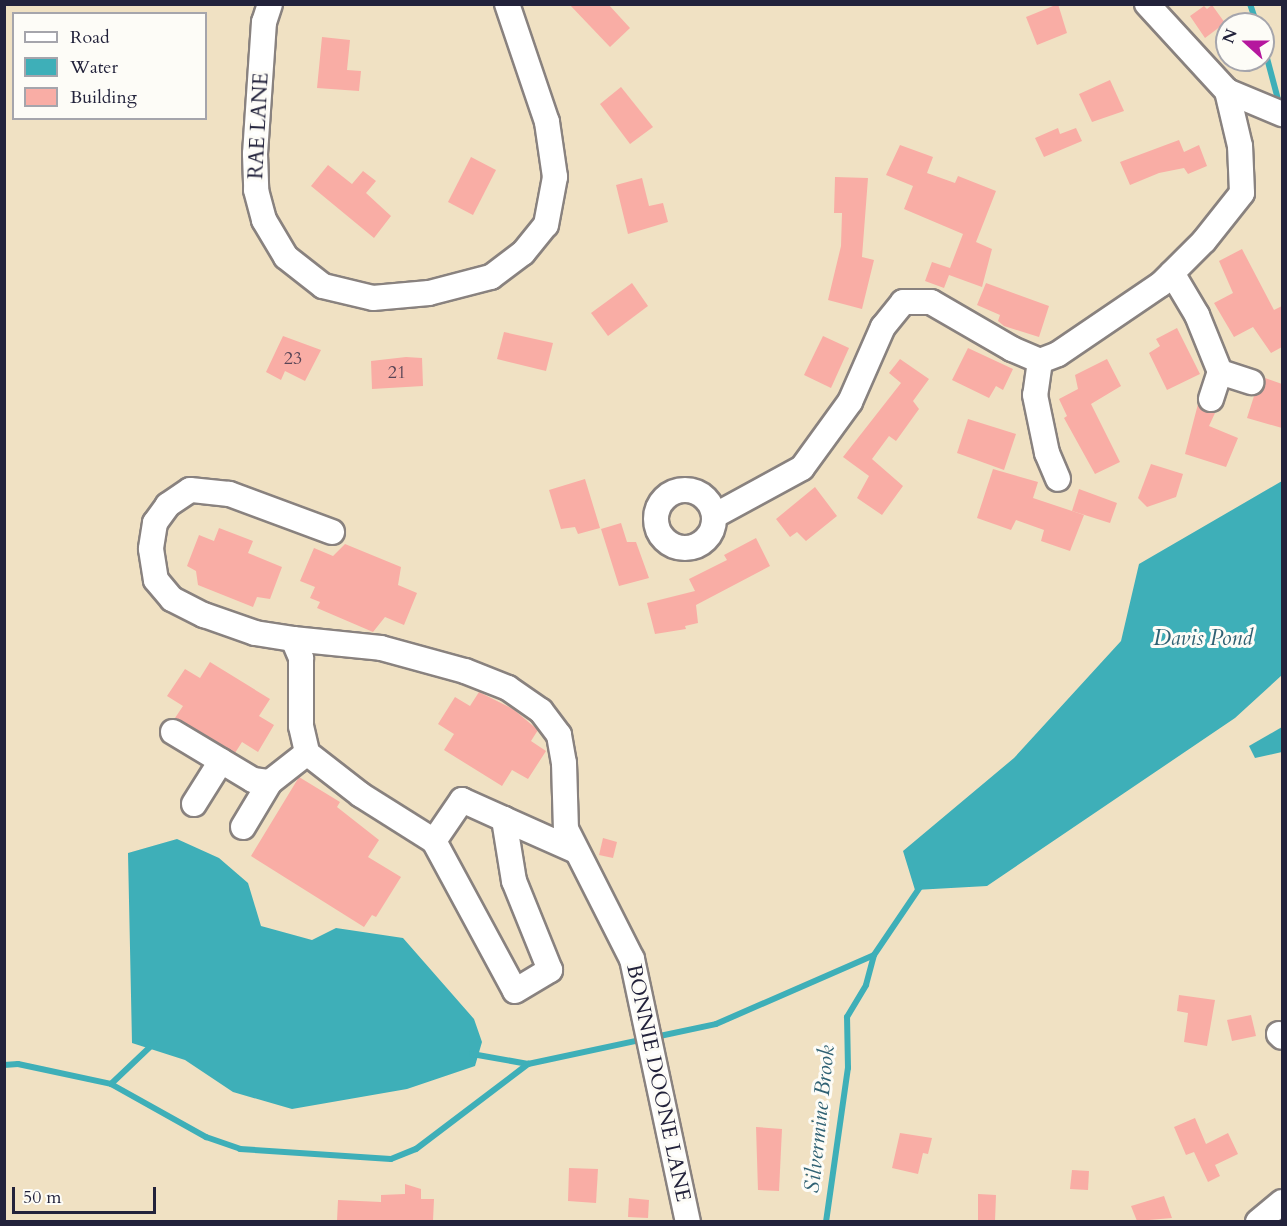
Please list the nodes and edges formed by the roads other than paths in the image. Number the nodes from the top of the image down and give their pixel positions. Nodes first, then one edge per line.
1 (270, 4) edge
2 (507, 4) edge
3 (1147, 4) edge
4 (1227, 91) junction
5 (1282, 114) edge
6 (1172, 273) junction
7 (1040, 361) junction
8 (1220, 372) junction
9 (1251, 382) dead end
10 (1211, 399) dead end
11 (1058, 479) dead end
12 (714, 516) dead end
13 (332, 532) dead end
14 (293, 639) junction
15 (173, 732) dead end
16 (307, 753) junction
17 (221, 761) junction
18 (270, 783) junction
19 (194, 804) dead end
20 (504, 819) junction
21 (243, 827) dead end
22 (434, 841) junction
23 (576, 851) junction
24 (1282, 1202) edge
25 (688, 1221) edge
26 (1258, 1221) edge

1 - 2 street, RAE LANE
3 - 4 street
4 - 5 street
4 - 6 street
6 - 7 street
6 - 8 street
7 - 11 street
7 - 12 street
8 - 9 street
8 - 10 street
13 - 14 street, BONNIE DOONE LANE
14 - 16 street
14 - 23 street, BONNIE DOONE LANE
15 - 17 street
16 - 18 street
16 - 22 street
17 - 18 street
17 - 19 street
18 - 21 street
20 - 22 street
20 - 22 street
20 - 23 street
23 - 25 street, BONNIE DOONE LANE
24 - 26 street

